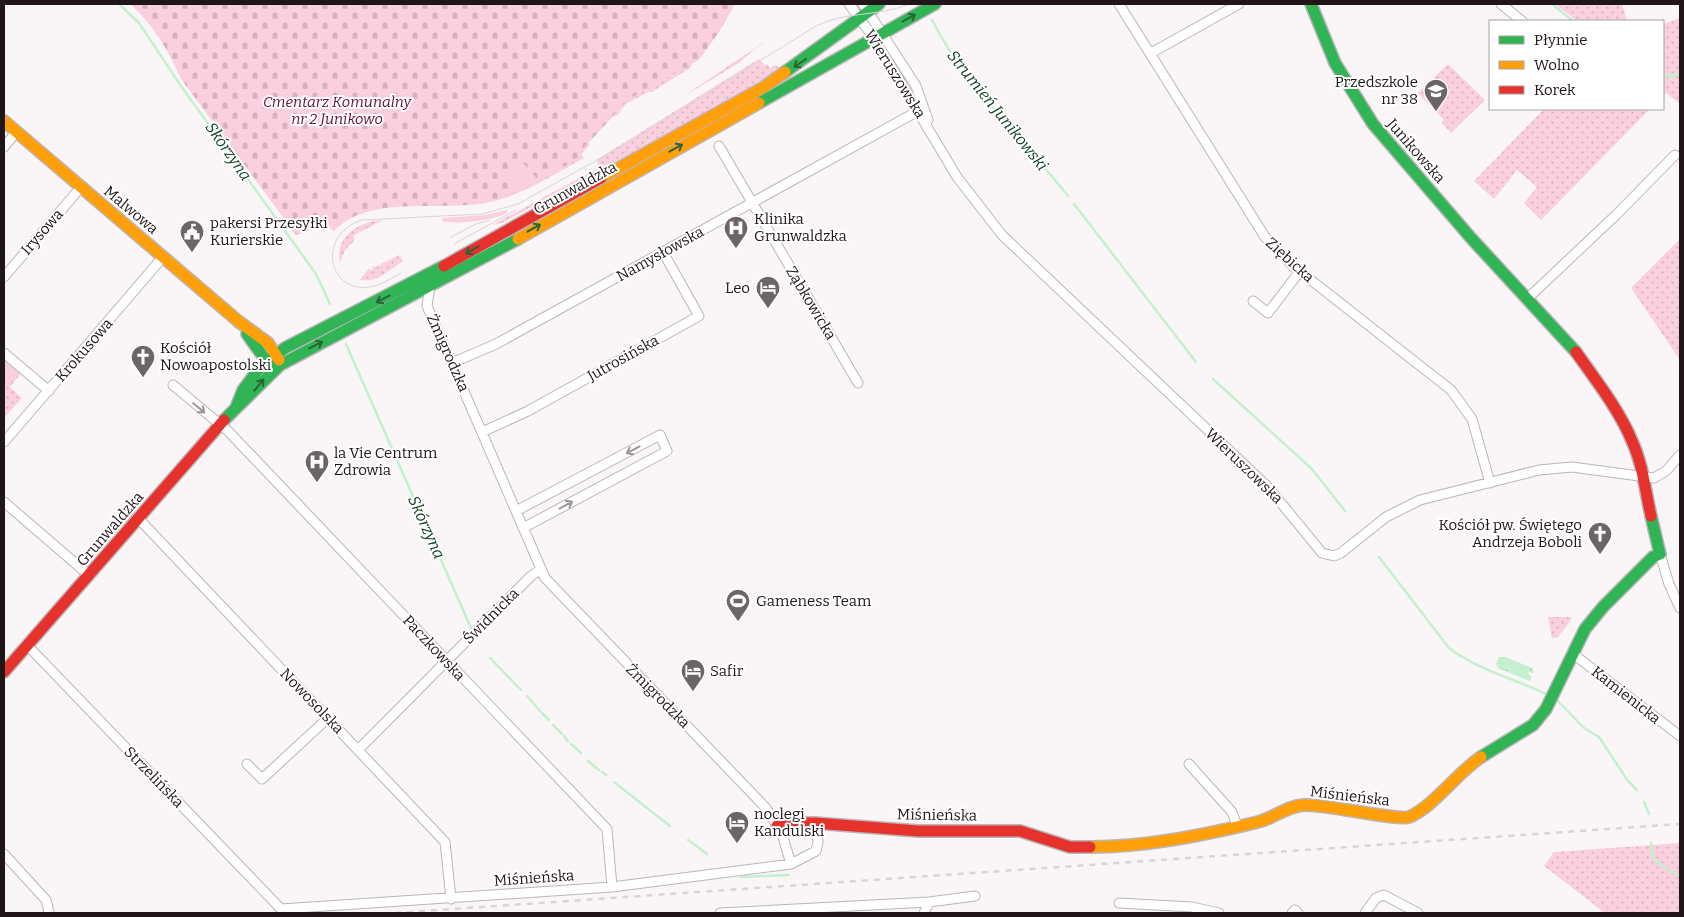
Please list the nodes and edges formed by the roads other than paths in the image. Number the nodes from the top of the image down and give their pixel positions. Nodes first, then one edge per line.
1 (849, 4) edge
2 (879, 4) edge
3 (935, 4) edge
4 (1119, 4) edge
5 (1239, 4) edge
6 (1311, 4) edge
7 (1501, 4) edge
8 (864, 11) edge
9 (1521, 20) edge
10 (878, 35) junction
11 (1151, 53) junction
12 (918, 112) junction
13 (4, 121) edge
14 (930, 130) junction
15 (16, 132) junction
16 (719, 146) dead end
17 (4, 147) edge
18 (1675, 155) dead end
19 (81, 187) junction
20 (751, 204) junction
21 (663, 252) junction
22 (163, 257) junction
23 (1300, 271) junction
24 (4, 277) edge
25 (430, 286) junction
26 (407, 299) junction
27 (1527, 299) junction
28 (1252, 300) dead end
29 (427, 306) junction
30 (238, 321) junction
31 (4, 353) edge
32 (279, 359) junction
33 (267, 362) junction
34 (452, 363) junction
35 (858, 383) dead end
36 (175, 387) dead end
37 (49, 391) junction
38 (237, 405) junction
39 (221, 425) junction
40 (482, 432) junction
41 (4, 442) edge
42 (1680, 455) edge
43 (1644, 478) junction
44 (1490, 483) junction
45 (4, 502) edge
46 (516, 511) junction
47 (139, 519) junction
48 (523, 528) junction
49 (1660, 554) junction
50 (540, 570) junction
51 (90, 574) junction
52 (1680, 608) edge
53 (27, 645) junction
54 (1572, 653) junction
55 (445, 661) junction
56 (4, 672) edge
57 (328, 718) junction
58 (1680, 736) edge
59 (358, 750) junction
60 (247, 764) dead end
61 (1190, 764) dead end
62 (815, 823) junction
63 (777, 826) junction
64 (1237, 826) junction
65 (4, 854) edge
66 (791, 864) junction
67 (612, 887) junction
68 (975, 896) dead end
69 (451, 899) junction
70 (929, 902) junction
71 (1119, 903) dead end
72 (281, 909) joint
73 (49, 912) edge
74 (720, 913) edge
75 (924, 913) edge
76 (1219, 913) edge
77 (1292, 913) edge
78 (1298, 913) edge
79 (1365, 913) edge
80 (1418, 913) edge

1 - 8 street
2 - 8 street, Grunwaldzka
10 -> 3 street, Grunwaldzka
4 - 11 street, Ziębicka
5 - 11 street
6 - 27 street, Junikowska
7 - 9 street
8 - 10 street
8 -> 32 street, Grunwaldzka
10 - 12 street, Wieruszowska
10 - 14 street, Wieruszowska
25 -> 10 street, Grunwaldzka
11 - 23 street, Ziębicka
12 - 14 street, Wieruszowska
12 - 20 street, Namysłowska
13 - 15 street, Malwowa
14 - 44 street, Wieruszowska
15 - 17 street
15 - 19 street, Malwowa
16 - 20 street, Ząbkowicka
18 - 27 street
19 - 22 street, Malwowa
19 - 24 street, Irysowa
20 - 21 street, Namysłowska
20 - 35 street, Ząbkowicka
21 - 34 street, Namysłowska
21 - 40 street, Jutrosińska
22 - 30 street, Malwowa
22 - 37 street, Krokusowa
23 - 28 street
23 - 44 street, Ziębicka
25 - 26 street, Grunwaldzka
25 - 29 street, Żmigrodzka
26 - 29 street, Żmigrodzka
32 -> 26 street, Grunwaldzka
27 - 43 street, Junikowska
29 - 34 street, Żmigrodzka
30 - 32 street, Malwowa
30 - 33 street, Malwowa
31 - 37 street
32 - 33 street
38 -> 32 street, Grunwaldzka
33 - 38 street, Grunwaldzka
34 - 40 street, Żmigrodzka
36 -> 39 street, Paczkowska
37 - 41 street, Krokusowa
38 - 39 street, Grunwaldzka
39 - 47 street, Grunwaldzka
39 - 55 street, Paczkowska
40 - 46 street, Żmigrodzka
42 - 43 street
43 - 44 street, Wieruszowska
43 - 49 street
45 - 51 street
46 - 48 street, Żmigrodzka
48 -> 46 street
47 - 51 street, Grunwaldzka
47 - 57 street, Nowosolska
48 - 50 street, Żmigrodzka
49 - 52 street
49 - 54 street, Miśnieńska
50 - 55 street, Świdnicka
50 - 63 street, Żmigrodzka
51 - 53 street, Grunwaldzka
53 - 56 street, Grunwaldzka
53 - 72 street, Strzelińska
54 - 58 street, Kamienicka
54 - 64 street, Miśnieńska
55 - 59 street, Świdnicka
55 - 67 street, Paczkowska
57 - 59 street, Nowosolska
57 - 60 street
59 - 69 street, Nowosolska
61 - 64 street
62 - 63 street, Miśnieńska
62 - 64 street, Miśnieńska
62 - 66 street, Miśnieńska
63 - 66 street, Żmigrodzka
65 - 73 street
66 - 67 street, Miśnieńska
67 - 69 street, Miśnieńska
68 - 70 street
69 - 72 street, Miśnieńska
70 - 74 street
70 - 75 street
71 - 76 street
77 - 78 street
79 - 80 street

